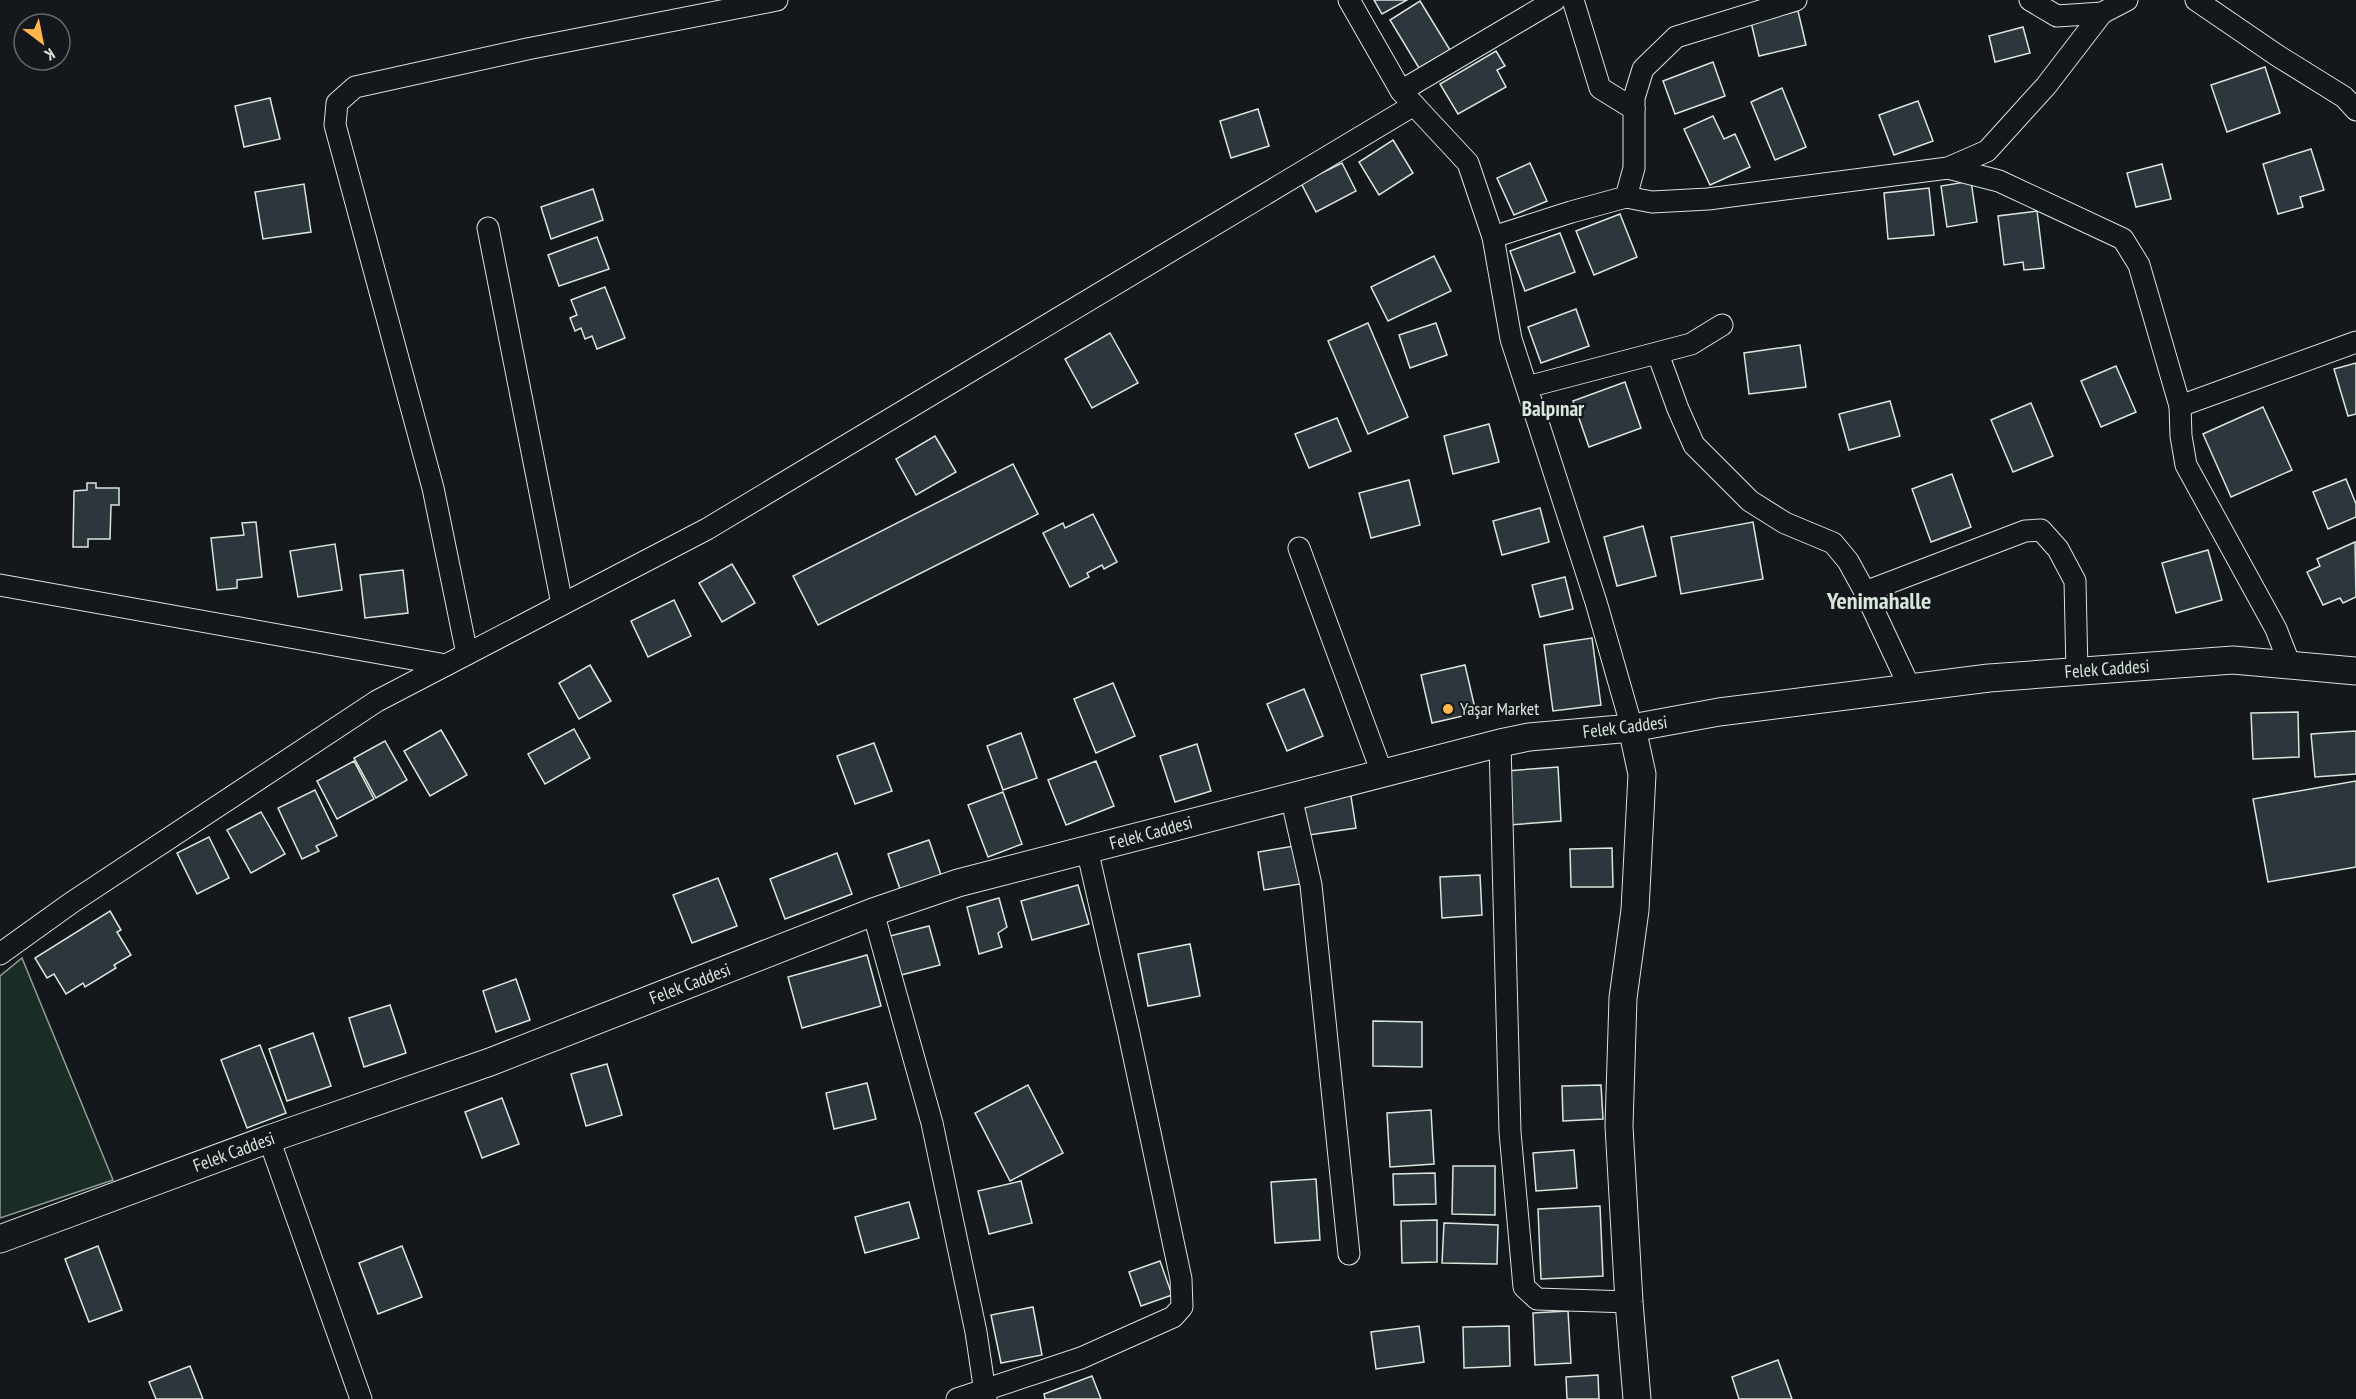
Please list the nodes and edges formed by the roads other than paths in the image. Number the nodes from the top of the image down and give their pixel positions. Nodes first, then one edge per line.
1 (777, 0) edge
2 (1349, 0) edge
3 (1555, 0) edge
4 (1574, 0) edge
5 (1796, 0) edge
6 (2030, 0) edge
7 (2127, 0) edge
8 (2196, 0) edge
9 (2102, 13) junction
10 (1407, 98) junction
11 (1634, 109) junction
12 (2356, 110) edge
13 (1948, 168) junction
14 (1626, 197) junction
15 (488, 228) dead end
16 (1493, 237) junction
17 (1722, 325) dead end
18 (2356, 342) edge
19 (1658, 354) junction
20 (1527, 387) junction
21 (2180, 406) junction
22 (1299, 548) dead end
23 (0, 585) edge
24 (1865, 592) junction
25 (562, 604) junction
26 (467, 654) junction
27 (447, 664) junction
28 (2290, 665) junction
29 (2356, 671) edge
30 (2078, 672) junction
31 (1910, 688) junction
32 (1632, 728) junction
33 (1500, 742) junction
34 (1382, 772) junction
35 (1291, 796) junction
36 (1087, 849) junction
37 (873, 912) junction
38 (0, 954) edge
39 (269, 1139) junction
40 (0, 1239) edge
41 (1349, 1254) dead end
42 (1629, 1302) junction
43 (985, 1394) edge
44 (361, 1399) edge
45 (957, 1399) edge
46 (1637, 1399) edge

1 - 26 street
2 - 10 street
3 - 10 street
4 - 11 street
5 - 11 street
6 - 9 street
7 - 9 street
8 - 12 street
9 - 13 street
10 - 16 street
10 - 25 street
11 - 14 street
13 - 14 street
13 - 21 street
14 - 16 street
15 - 25 street
16 - 20 street
17 - 19 street
18 - 21 street
19 - 20 street
19 - 24 street
20 - 32 street
21 - 28 street
22 - 34 street
23 - 27 street
24 - 30 street
24 - 31 street
25 - 26 street
26 - 27 street
27 - 38 street
28 - 29 street, Felek Caddesi
28 - 30 street, Felek Caddesi
30 - 31 street, Felek Caddesi
31 - 32 street, Felek Caddesi
32 - 33 street, Felek Caddesi
32 - 42 street
33 - 34 street, Felek Caddesi
33 - 42 street
34 - 35 street, Felek Caddesi
35 - 36 street, Felek Caddesi
35 - 41 street
36 - 37 street, Felek Caddesi
36 - 43 street
37 - 39 street, Felek Caddesi
37 - 43 street
39 - 40 street, Felek Caddesi
39 - 44 street
42 - 46 street
43 - 45 street

